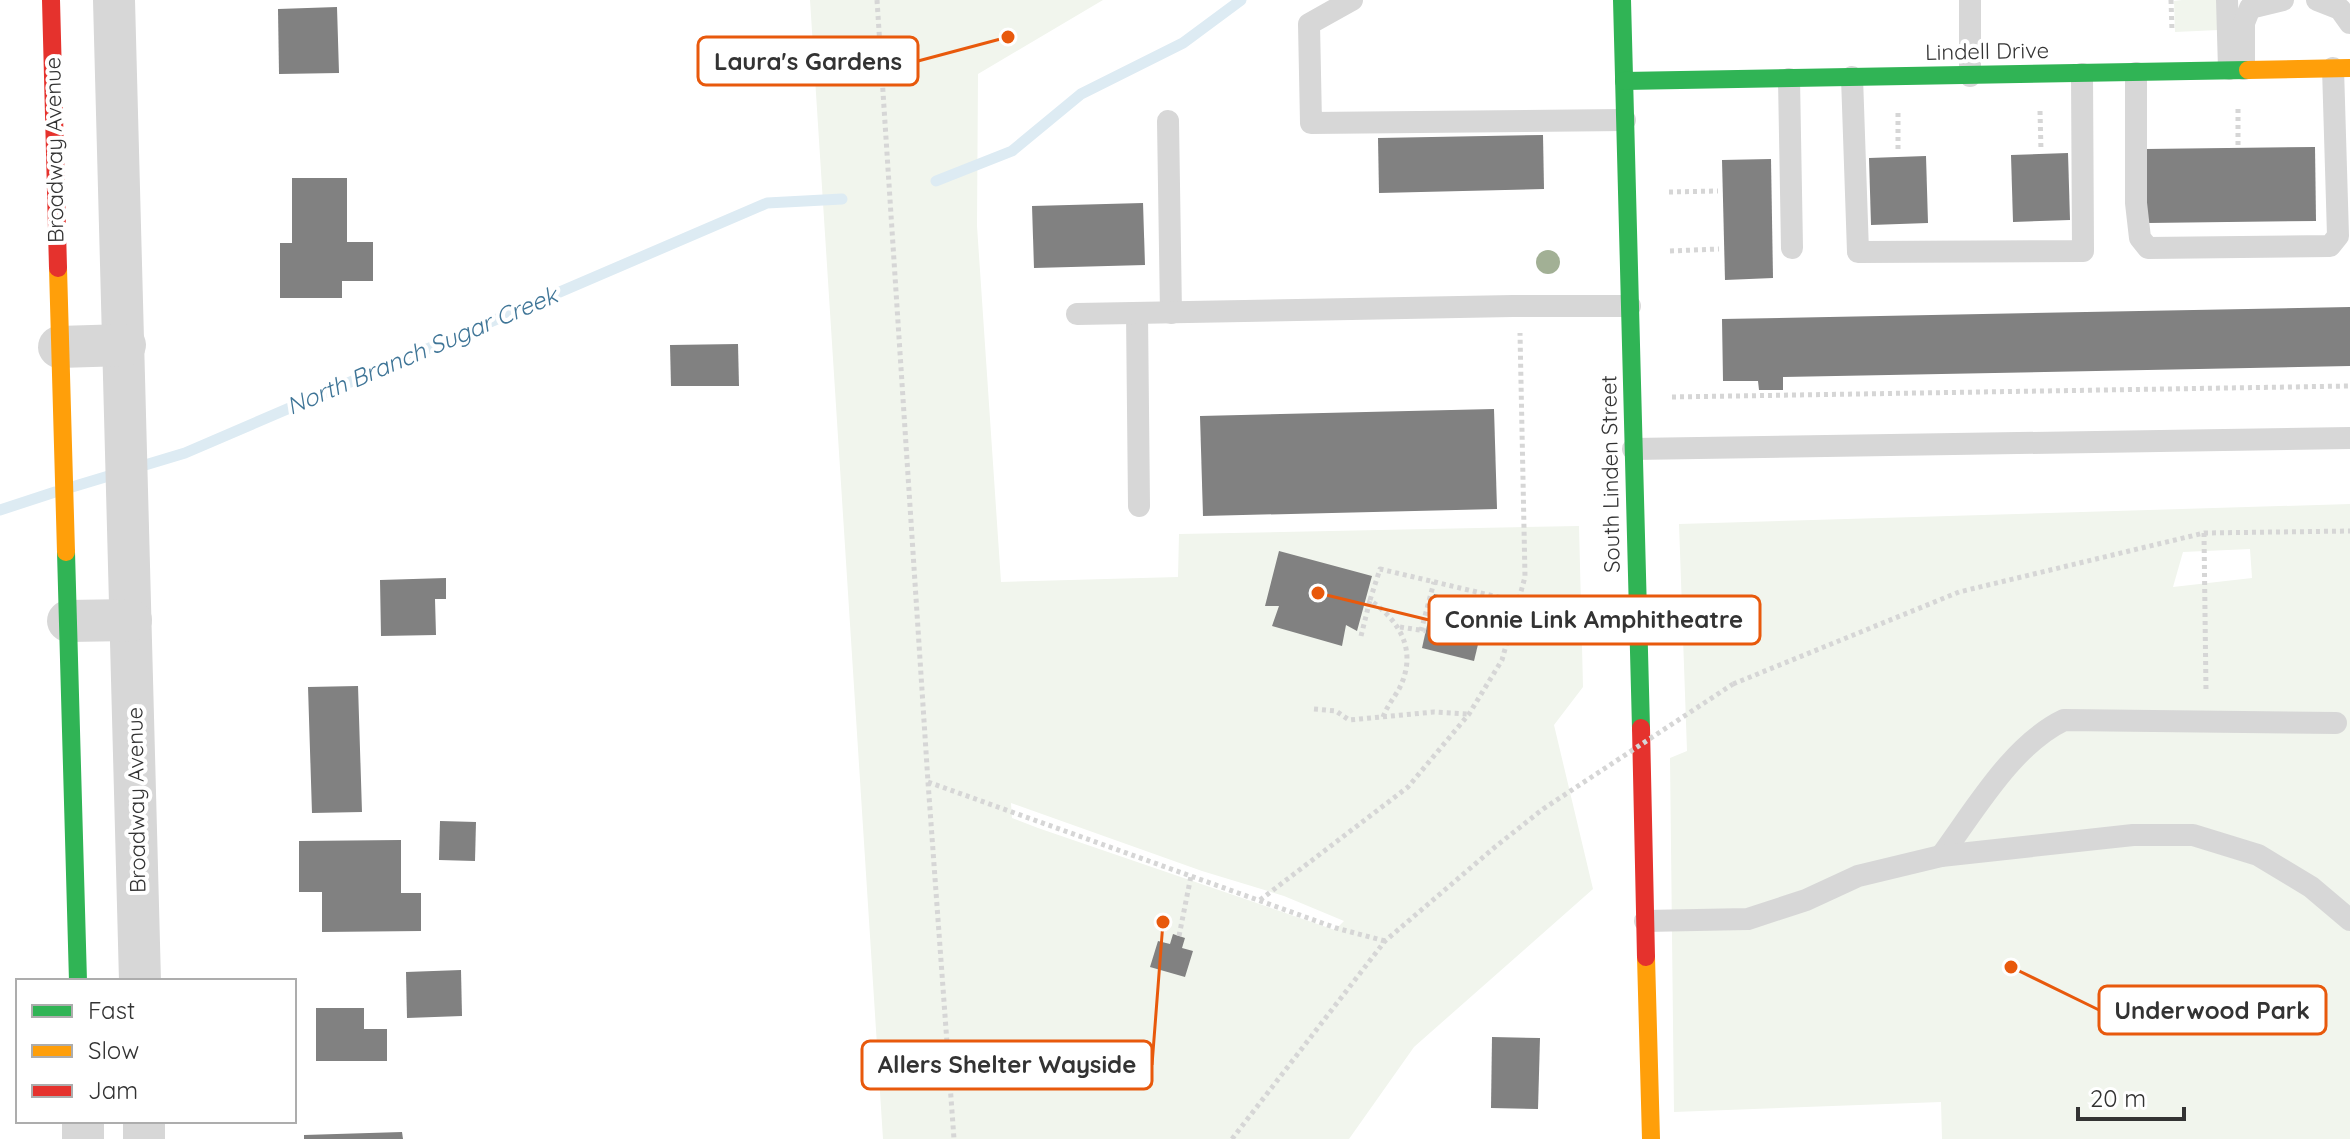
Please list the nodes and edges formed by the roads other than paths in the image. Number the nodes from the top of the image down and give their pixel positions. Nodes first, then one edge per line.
1 (51, 0) edge
2 (114, 0) edge
3 (1352, 0) edge
4 (1622, 0) edge
5 (1970, 0) edge
6 (2227, 0) edge
7 (2283, 0) edge
8 (2317, 0) edge
9 (2350, 23) edge
10 (2342, 68) edge
11 (2237, 69) junction
12 (2136, 73) junction
13 (2082, 74) junction
14 (1970, 76) junction
15 (1852, 77) junction
16 (1789, 79) junction
17 (1624, 81) junction
18 (1625, 120) junction
19 (1168, 121) dead end
20 (1792, 248) dead end
21 (1630, 306) junction
22 (1137, 313) junction
23 (1171, 313) junction
24 (1077, 314) dead end
25 (59, 347) junction
26 (125, 363) junction
27 (2350, 438) edge
28 (1633, 449) junction
29 (1139, 506) dead end
30 (131, 620) junction
31 (68, 621) junction
32 (2336, 723) dead end
33 (1941, 856) junction
34 (2350, 920) edge
35 (1645, 921) junction
36 (78, 979) edge
37 (140, 979) edge
38 (1651, 1139) edge

1 - 25 street, Broadway Avenue
2 - 26 street
3 - 18 lane
4 - 17 street, South Linden Street
5 - 14 lane
6 - 11 lane
7 - 11 lane
8 - 9 lane
10 - 11 street, Lindell Drive
10 - 12 lane
11 - 12 street, Lindell Drive
12 - 13 street, Lindell Drive
13 - 14 street, Lindell Drive
13 - 15 lane
14 - 15 street, Lindell Drive
15 - 16 street, Lindell Drive
16 - 17 street, Lindell Drive
16 - 20 lane
17 - 18 street, South Linden Street
18 - 21 street, South Linden Street
19 - 23 lane
21 - 23 lane
21 - 28 street, South Linden Street
22 - 23 lane
22 - 24 lane
22 - 29 lane
25 - 26 street
25 - 31 street, Broadway Avenue
26 - 30 street, Broadway Avenue
27 - 28 lane
28 - 35 street, South Linden Street
30 - 31 street
30 - 37 street, Broadway Avenue
31 - 36 street
32 - 33 lane
33 - 34 lane
33 - 35 lane
35 - 38 street, South Linden Street

